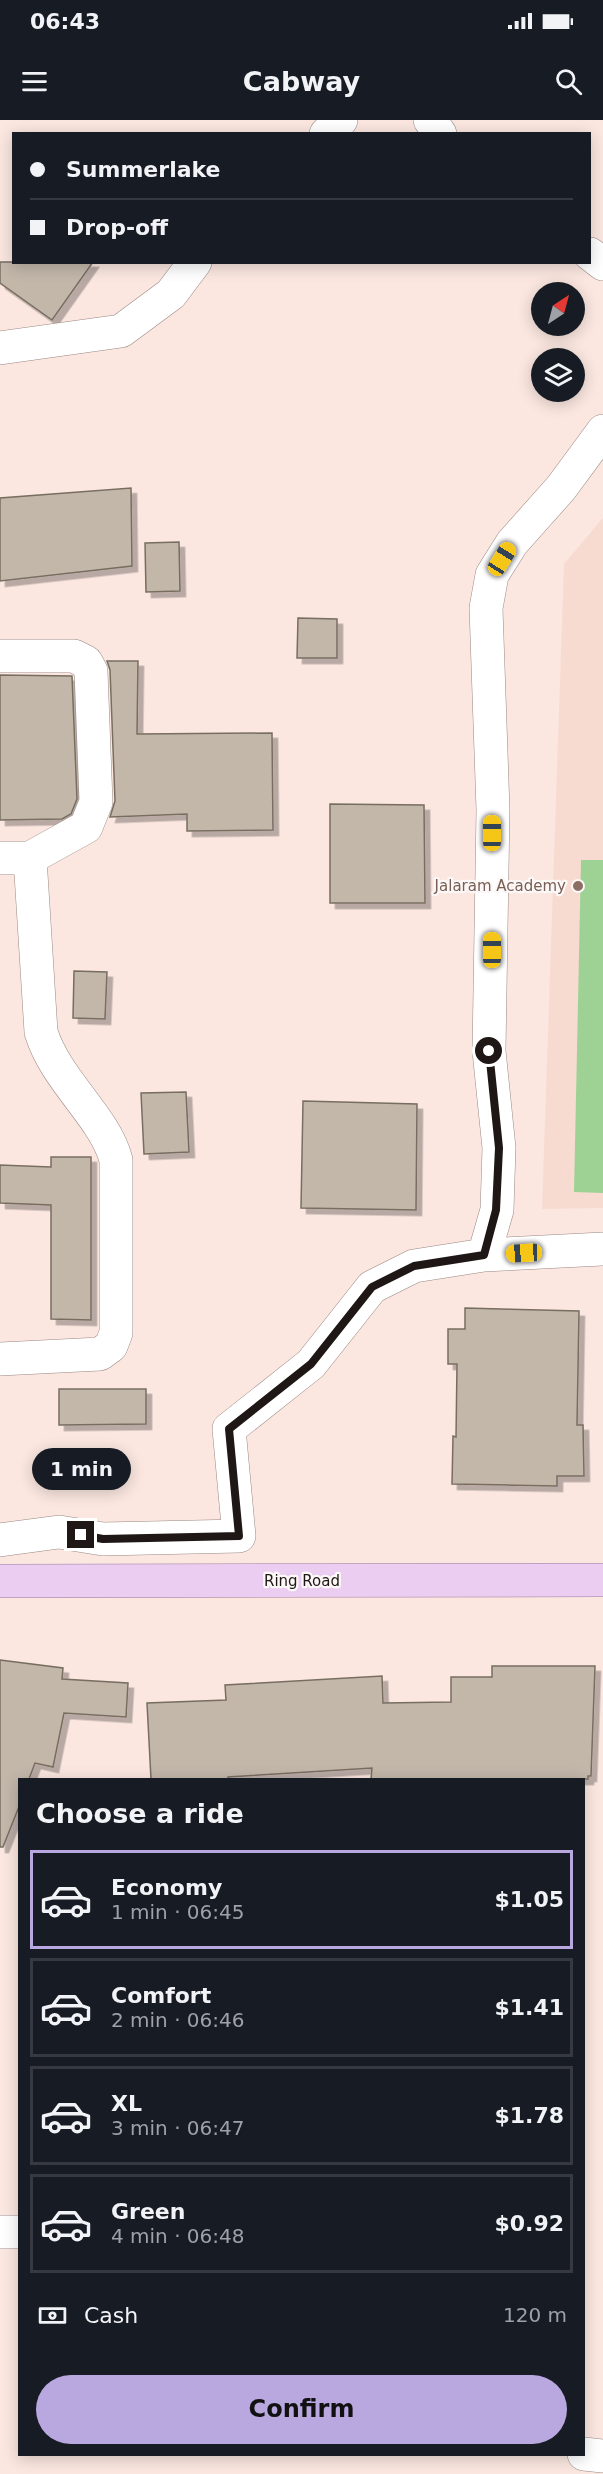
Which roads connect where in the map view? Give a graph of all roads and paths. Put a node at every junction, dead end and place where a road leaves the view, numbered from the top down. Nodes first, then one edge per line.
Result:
1 (341, 120) edge
2 (328, 132) edge
3 (591, 255) edge
4 (194, 264) edge
5 (603, 264) edge
6 (0, 348) edge
7 (603, 431) edge
8 (0, 656) edge
9 (15, 858) edge
10 (603, 1249) edge
11 (484, 1255) junction
12 (0, 1359) edge
13 (0, 1540) edge
14 (603, 1580) edge
15 (0, 1581) edge
16 (0, 2232) edge
17 (18, 2232) edge
18 (585, 2454) edge
19 (603, 2456) edge

1 - 2 street
3 - 5 street
4 - 6 street
7 - 11 street
8 - 9 street
9 - 12 street
10 - 11 street
11 - 13 street
14 - 15 main road, Ring Road
16 - 17 street
18 - 19 street

